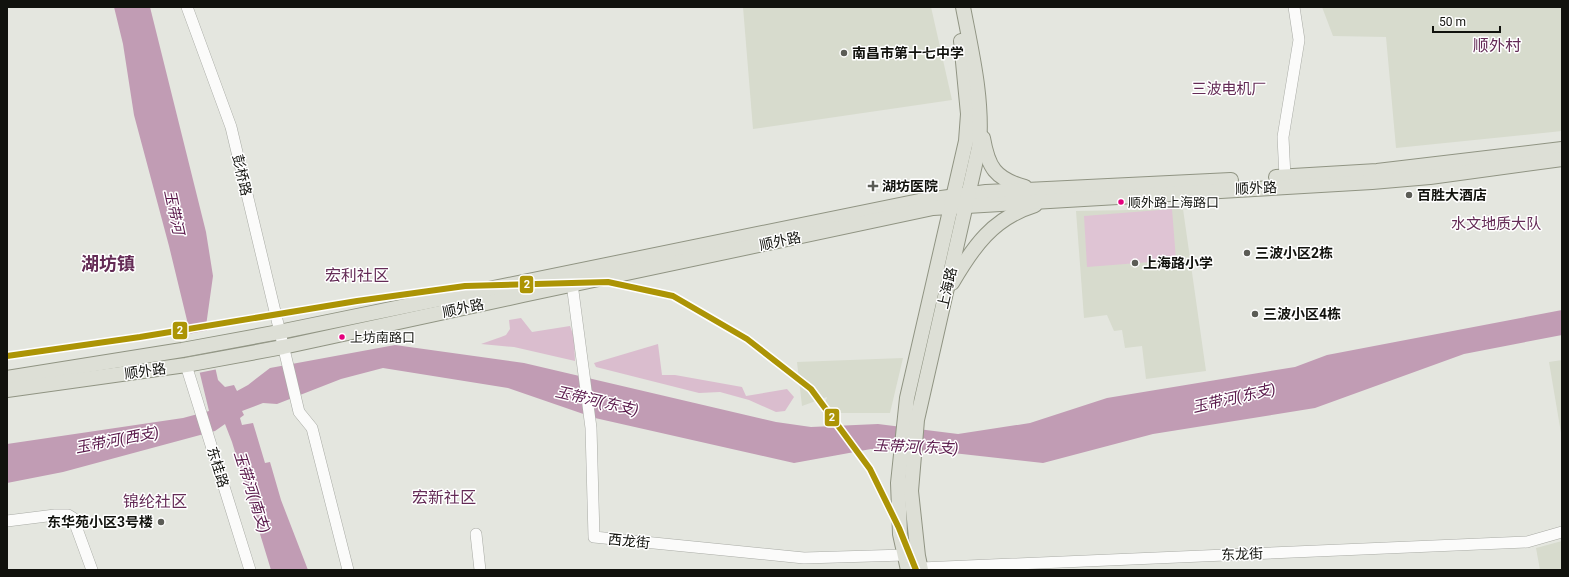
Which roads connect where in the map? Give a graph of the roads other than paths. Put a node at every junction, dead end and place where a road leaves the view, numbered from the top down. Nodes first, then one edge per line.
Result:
1 (187, 7) edge
2 (955, 7) edge
3 (963, 7) edge
4 (1294, 7) edge
5 (981, 124) junction
6 (1562, 149) edge
7 (1562, 159) edge
8 (1285, 177) junction
9 (1035, 190) junction
10 (967, 200) junction
11 (1052, 200) junction
12 (953, 201) junction
13 (572, 278) junction
14 (945, 295) junction
15 (279, 332) junction
16 (283, 347) junction
17 (186, 365) junction
18 (7, 378) edge
19 (7, 390) edge
20 (911, 421) junction
21 (7, 521) edge
22 (1562, 532) edge
23 (476, 534) dead end
24 (905, 555) junction
25 (917, 569) edge
26 (92, 570) edge
27 (250, 570) edge
28 (348, 570) edge
29 (480, 570) edge

1 - 15 street, 彭桥路
2 - 12 main road, 上海路
3 - 5 main road, 上海路
4 - 8 street
5 - 9 main road
5 - 10 main road, 上海路
6 - 8 main road, 顺外路
7 - 11 main road, 顺外路
8 - 9 main road, 顺外路
9 - 10 main road, 顺外路
10 - 11 main road, 顺外路
10 - 12 main road, 顺外路
10 - 14 main road, 上海路
11 - 14 main road
12 - 13 main road, 顺外路
12 - 20 main road, 上海路
13 - 15 main road, 顺外路
13 - 16 main road, 顺外路
13 - 24 street, 西龙街
14 - 20 main road, 上海路
15 - 16 street, 彭桥路
15 - 18 main road, 顺外路
16 - 17 main road, 顺外路
16 - 28 street, 彭桥路
17 - 19 main road, 顺外路
17 - 27 street, 东桂路
20 - 24 main road, 上海路
20 - 25 main road, 上海路
21 - 26 street
22 - 25 street, 东龙街
23 - 29 street
24 - 25 main road, 上海路

